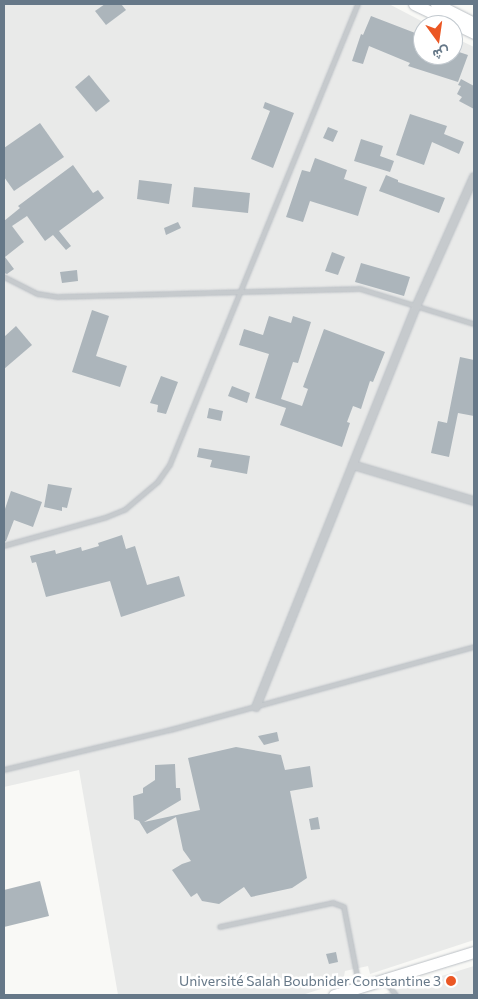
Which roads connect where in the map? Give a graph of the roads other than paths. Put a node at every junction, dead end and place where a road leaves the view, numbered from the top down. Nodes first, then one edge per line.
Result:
1 (358, 4) edge
2 (414, 4) edge
3 (436, 4) edge
4 (474, 23) edge
5 (474, 33) edge
6 (474, 177) edge
7 (4, 277) edge
8 (240, 292) junction
9 (416, 307) junction
10 (474, 324) edge
11 (353, 465) junction
12 (474, 501) edge
13 (4, 546) edge
14 (474, 647) edge
15 (256, 707) junction
16 (4, 770) edge
17 (220, 927) dead end
18 (474, 952) edge
19 (384, 980) junction
20 (360, 987) junction
21 (334, 995) edge
22 (396, 995) edge

1 - 8 lane
2 - 5 main road
3 - 4 main road
6 - 9 street
7 - 8 lane
8 - 9 lane
8 - 13 lane
9 - 10 lane
9 - 11 street
11 - 12 street
11 - 15 street
14 - 15 lane
15 - 16 lane
17 - 20 lane
18 - 19 main road
19 - 20 main road
19 - 22 lane
20 - 21 main road

